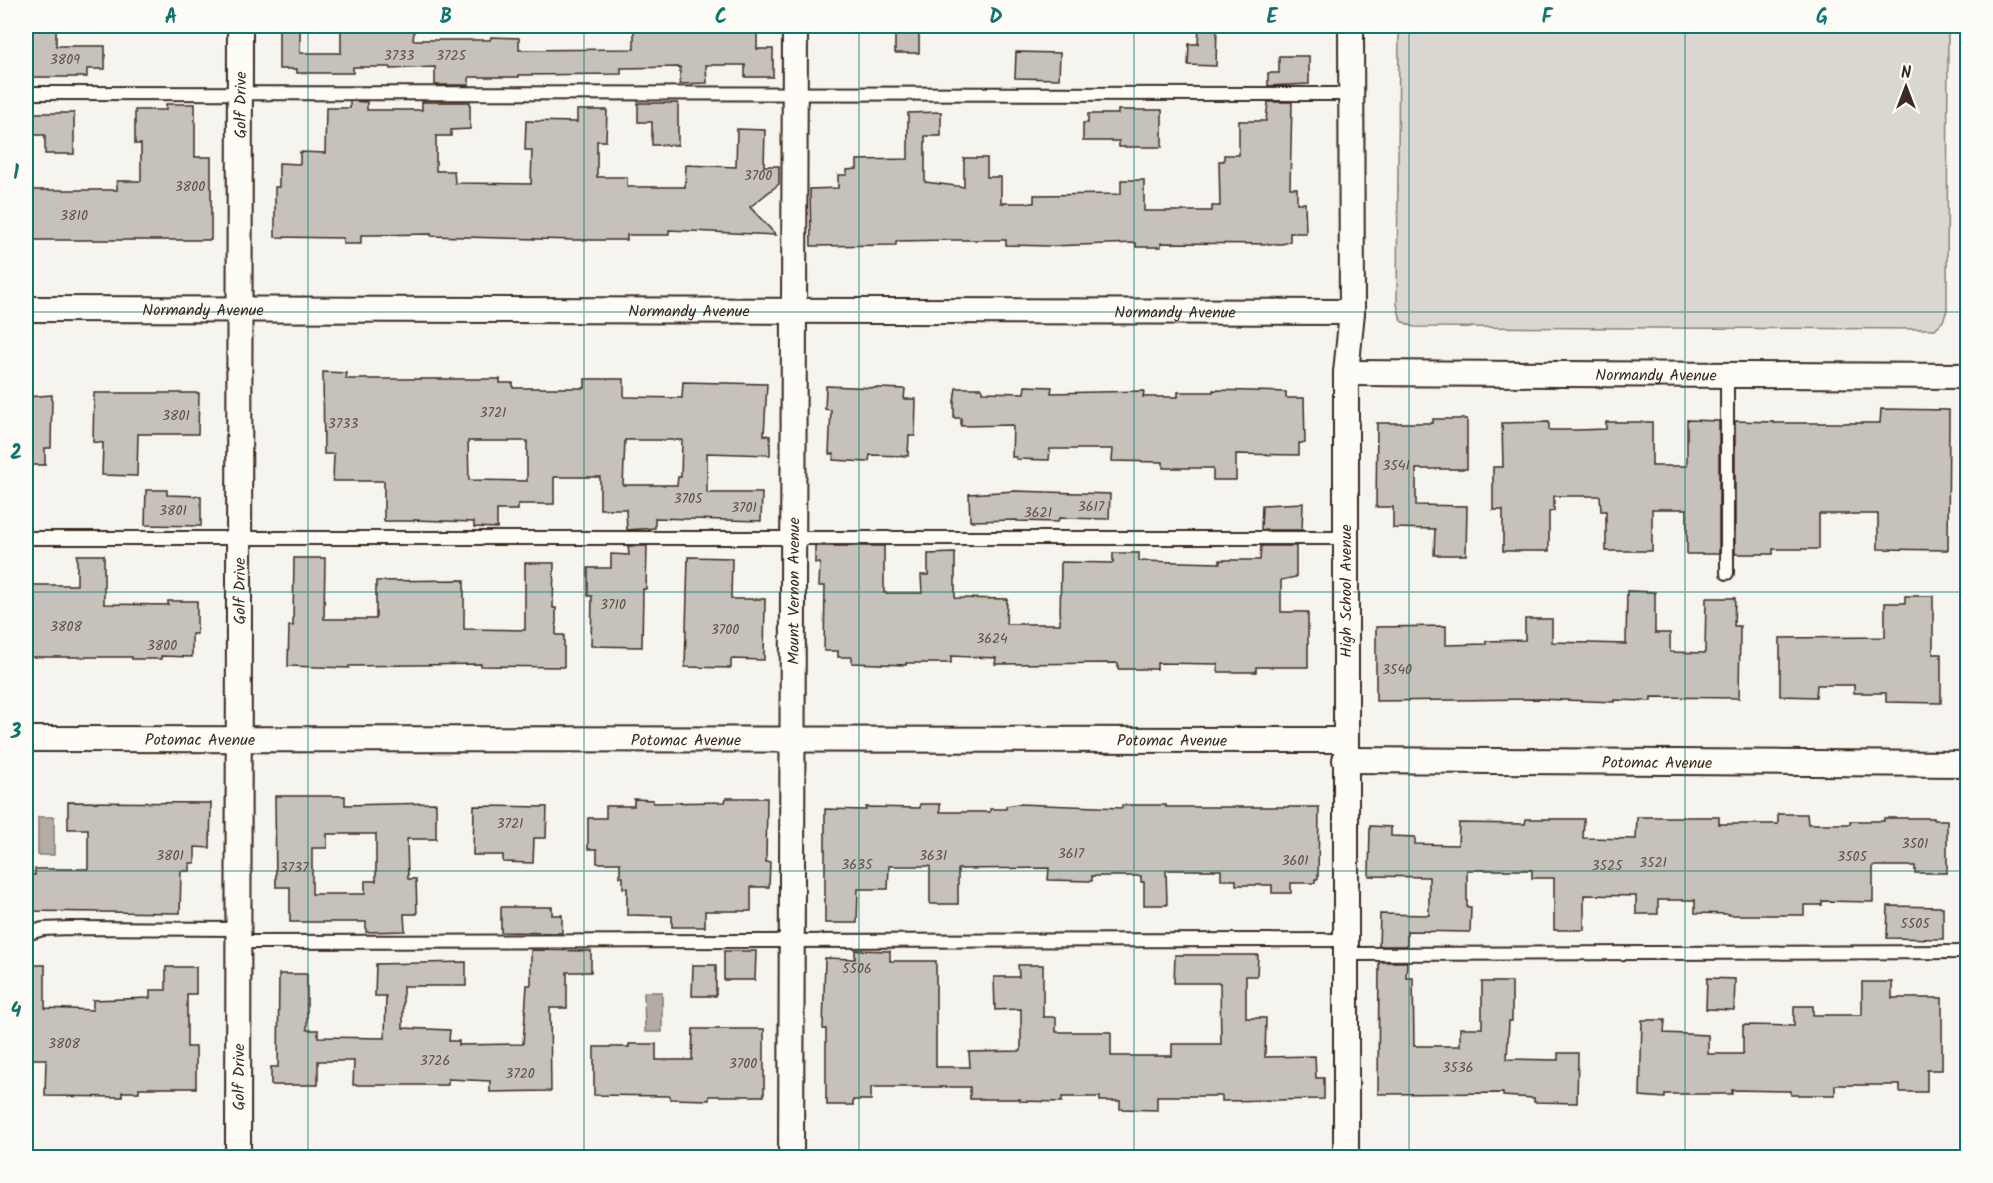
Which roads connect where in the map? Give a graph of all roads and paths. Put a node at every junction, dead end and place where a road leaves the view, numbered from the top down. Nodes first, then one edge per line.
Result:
1 (240, 26) edge
2 (795, 26) edge
3 (1351, 26) edge
4 (26, 93) edge
5 (239, 93) junction
6 (795, 93) junction
7 (1352, 94) junction
8 (26, 309) edge
9 (240, 310) junction
10 (795, 311) junction
11 (1352, 312) junction
12 (1346, 373) junction
13 (1727, 375) junction
14 (1968, 376) edge
15 (26, 538) edge
16 (240, 538) junction
17 (1345, 538) junction
18 (793, 539) junction
19 (1727, 573) dead end
20 (26, 739) edge
21 (240, 739) junction
22 (792, 740) junction
23 (1345, 750) junction
24 (1968, 764) edge
25 (26, 934) edge
26 (239, 936) junction
27 (791, 939) junction
28 (1346, 947) junction
29 (1968, 952) edge
30 (238, 1158) edge
31 (791, 1158) edge
32 (1346, 1158) edge

1 - 5 street, Golf Drive
2 - 6 street, Mount Vernon Avenue
3 - 7 street, High School Avenue
4 - 5 lane
5 - 6 lane
5 - 9 street, Golf Drive
6 - 7 lane
6 - 10 street, Mount Vernon Avenue
7 - 11 street, High School Avenue
8 - 9 street, Normandy Avenue
9 - 10 street, Normandy Avenue
9 - 16 street, Golf Drive
10 - 11 street, Normandy Avenue
10 - 18 street, Mount Vernon Avenue
11 - 12 street, High School Avenue
12 - 13 street, Normandy Avenue
12 - 17 street, High School Avenue
13 - 14 street, Normandy Avenue
13 - 19 lane
15 - 16 lane
16 - 18 lane
16 - 21 street, Golf Drive
17 - 18 lane
17 - 23 street, High School Avenue
18 - 22 street, Mount Vernon Avenue
20 - 21 street, Potomac Avenue
21 - 22 street, Potomac Avenue
21 - 26 street, Golf Drive
22 - 23 street, Potomac Avenue
22 - 27 street, Mount Vernon Avenue
23 - 24 street, Potomac Avenue
23 - 28 street, High School Avenue
25 - 26 lane
26 - 27 lane
26 - 30 street, Golf Drive
27 - 28 lane
27 - 31 street, Mount Vernon Avenue
28 - 29 lane
28 - 32 street, High School Avenue

